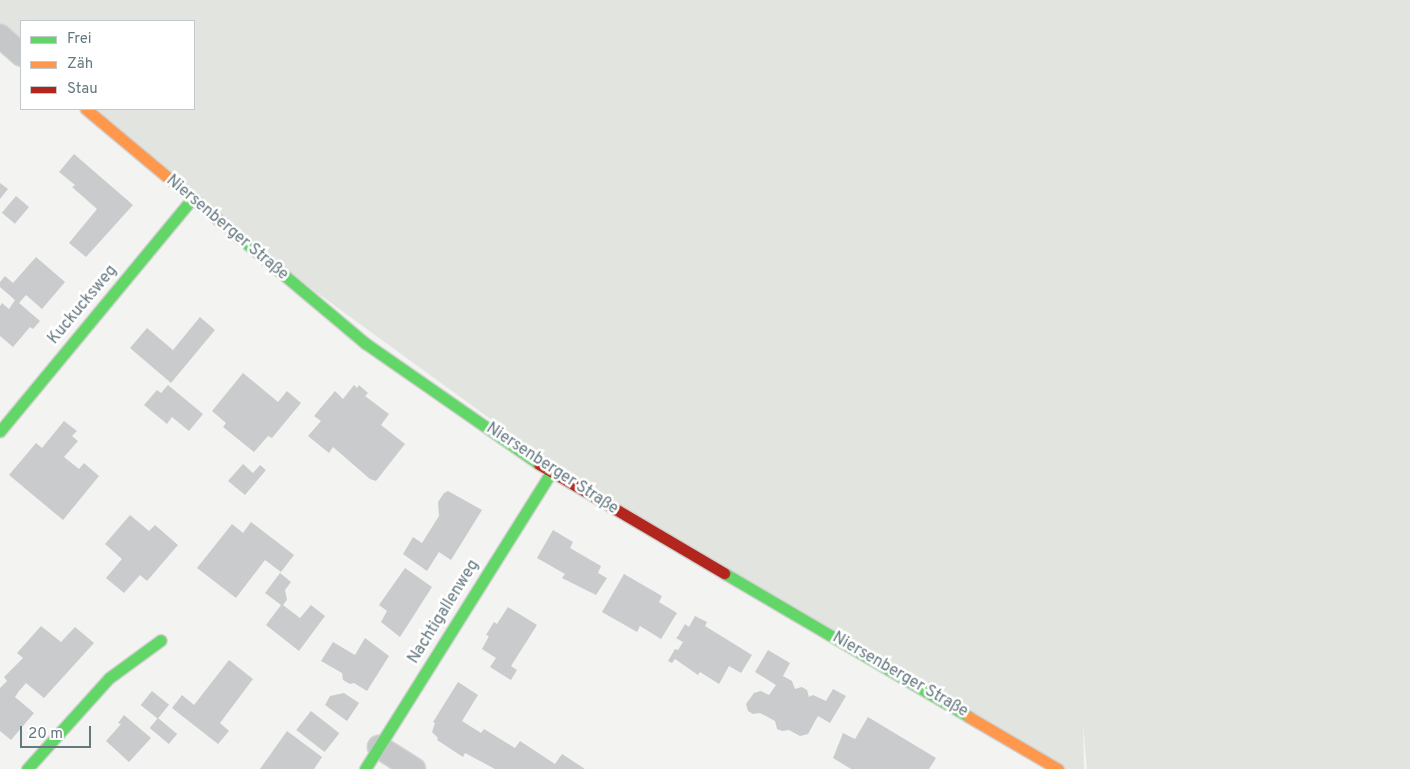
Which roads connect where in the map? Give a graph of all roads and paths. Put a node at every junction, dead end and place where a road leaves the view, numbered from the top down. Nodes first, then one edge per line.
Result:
1 (0, 36) edge
2 (20, 53) edge
3 (87, 110) edge
4 (192, 199) junction
5 (0, 431) edge
6 (551, 472) junction
7 (161, 640) dead end
8 (378, 747) junction
9 (26, 769) edge
10 (365, 769) edge
11 (414, 769) edge
12 (1058, 769) edge

1 - 2 street
3 - 4 street, Niersenberger Straße
4 - 5 street, Kuckucksweg
4 - 6 street, Niersenberger Straße
6 - 8 street, Nachtigallenweg
6 - 12 street, Niersenberger Straße
7 - 9 street
8 - 10 street, Nachtigallenweg
8 - 11 street

